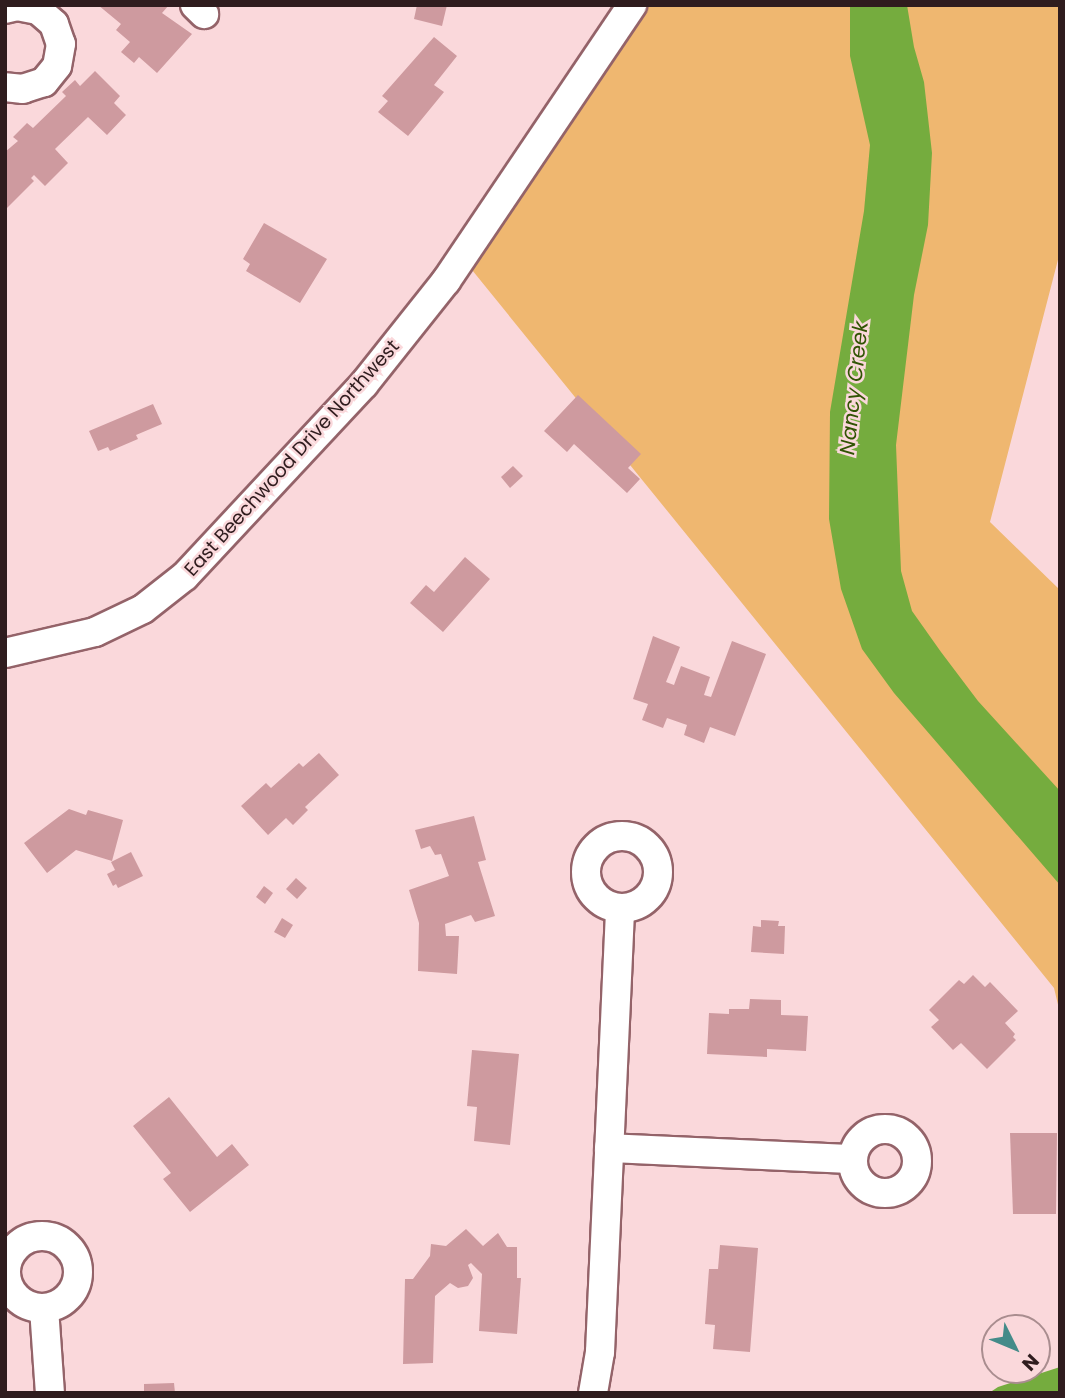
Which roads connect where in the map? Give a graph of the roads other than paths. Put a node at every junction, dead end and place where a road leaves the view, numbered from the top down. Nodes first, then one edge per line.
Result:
1 (632, 5) edge
2 (9, 7) edge
3 (5, 86) edge
4 (5, 653) edge
5 (620, 909) dead end
6 (609, 1148) junction
7 (852, 1159) dead end
8 (44, 1308) dead end
9 (50, 1393) edge
10 (593, 1393) edge

1 - 4 street, East Beechwood Drive Northwest
2 - 3 street
5 - 6 street
6 - 7 street
6 - 10 street
8 - 9 street

